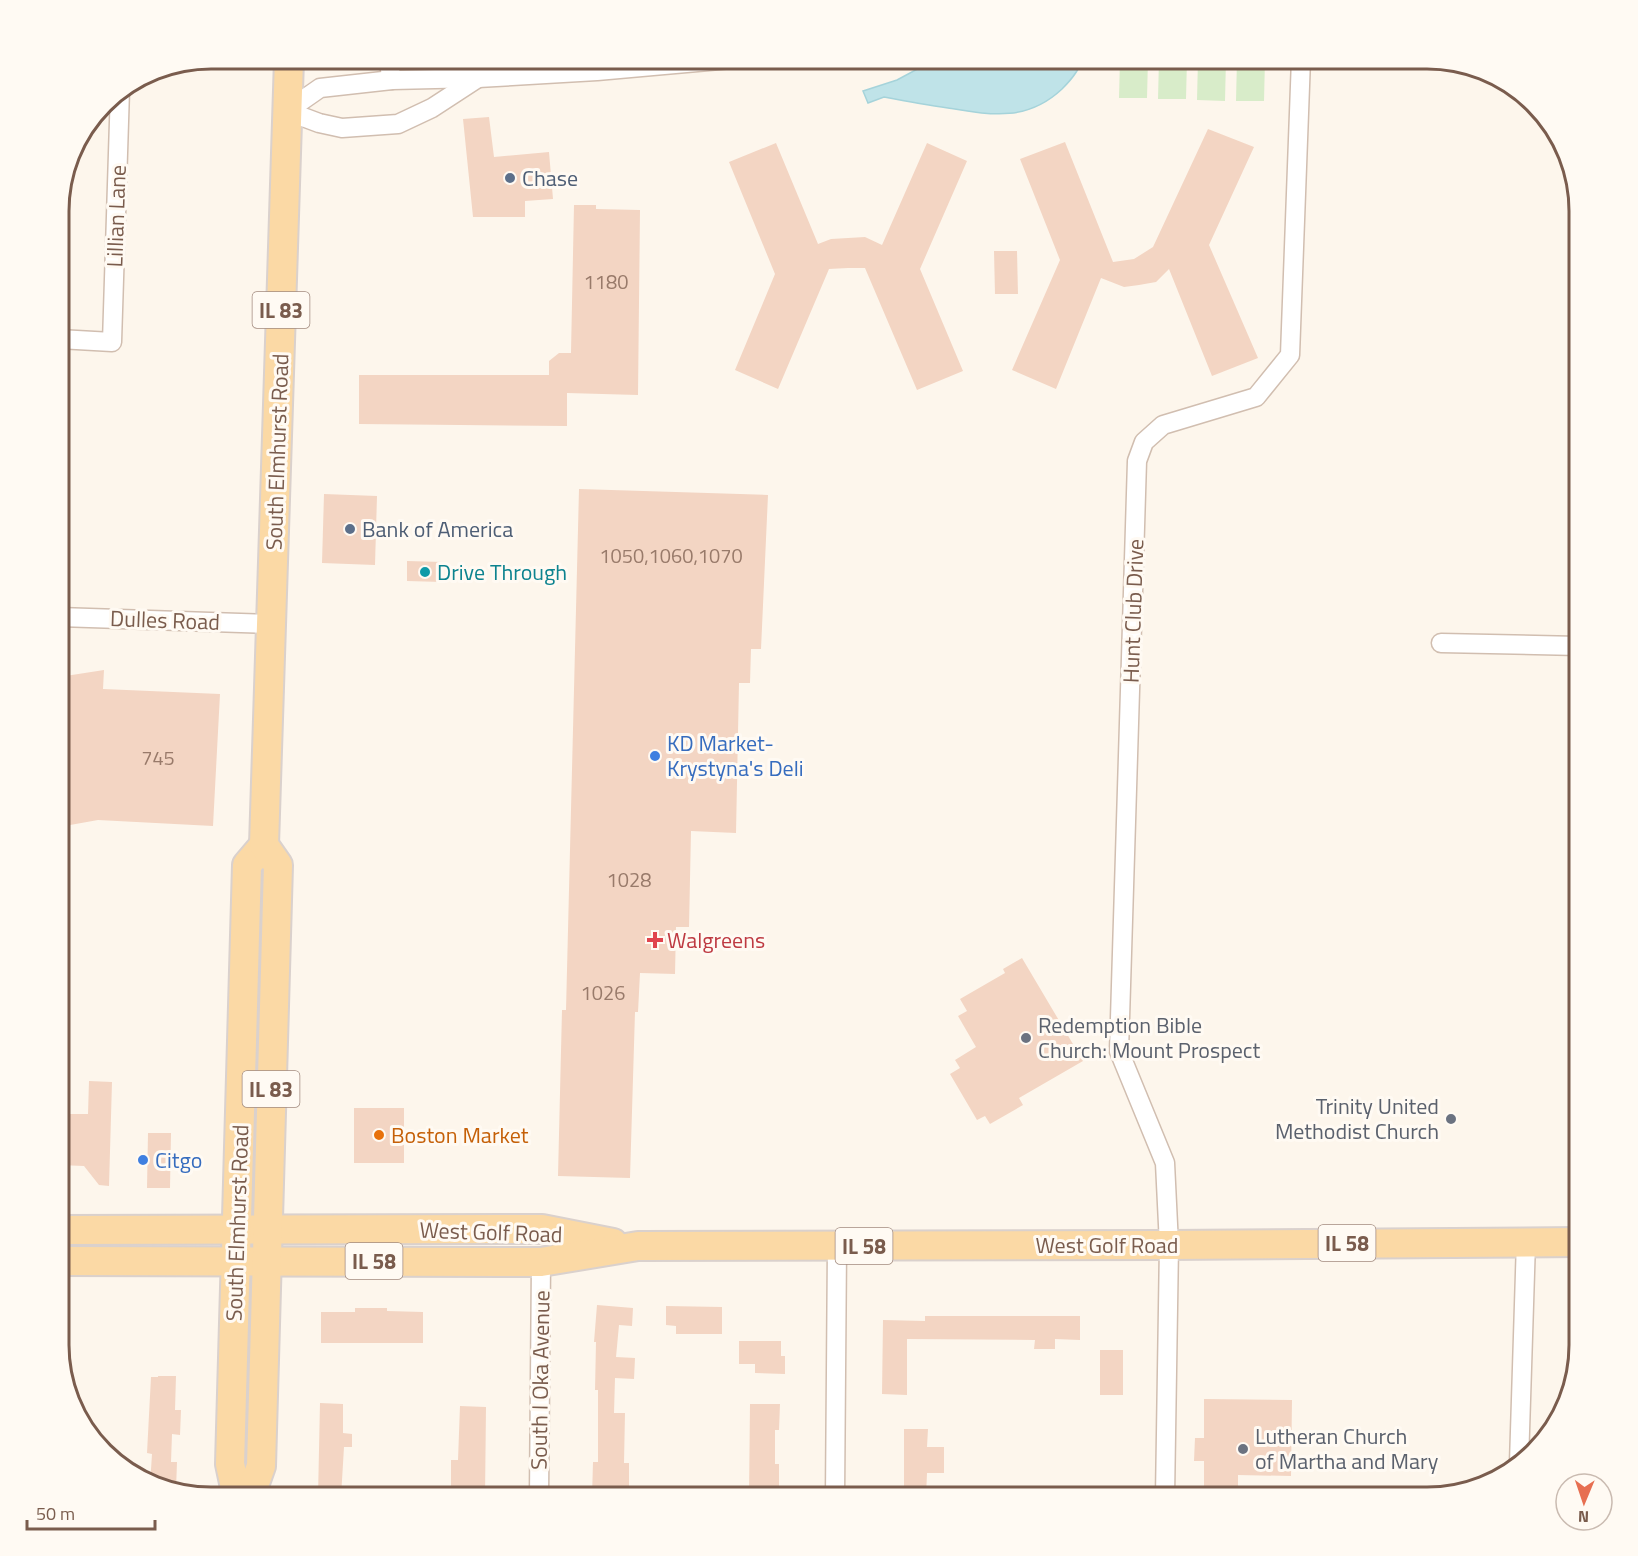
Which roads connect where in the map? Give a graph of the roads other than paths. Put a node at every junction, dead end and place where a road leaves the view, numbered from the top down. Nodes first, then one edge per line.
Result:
1 (288, 69) edge
2 (390, 69) edge
3 (560, 69) edge
4 (1301, 69) edge
5 (478, 78) junction
6 (392, 80) junction
7 (117, 104) edge
8 (287, 111) junction
9 (69, 340) edge
10 (69, 616) edge
11 (272, 624) junction
12 (1441, 644) dead end
13 (1569, 646) edge
14 (264, 845) junction
15 (69, 1230) edge
16 (237, 1230) junction
17 (267, 1230) junction
18 (1526, 1241) junction
19 (1569, 1242) edge
20 (1169, 1245) junction
21 (634, 1246) junction
22 (837, 1246) junction
23 (69, 1261) edge
24 (236, 1261) junction
25 (267, 1261) junction
26 (542, 1262) junction
27 (1519, 1453) edge
28 (235, 1487) edge
29 (254, 1487) edge
30 (539, 1487) edge
31 (835, 1487) edge
32 (1165, 1487) edge

1 - 8 main road, South Elmhurst Road / IL 83
2 - 6 street
3 - 5 street
4 - 20 street, Hunt Club Drive
5 - 6 street
5 - 8 street
6 - 8 street
7 - 9 street, Lillian Lane
8 - 11 main road, South Elmhurst Road / IL 83
10 - 11 street, Dulles Road
11 - 14 main road, South Elmhurst Road / IL 83
12 - 13 street
14 - 16 main road, South Elmhurst Road / IL 83
14 - 17 main road, South Elmhurst Road / IL 83
15 - 16 main road, West Golf Road / IL 58
16 - 17 main road, West Golf Road / IL 58
16 - 24 main road, South Elmhurst Road / IL 83
17 - 21 main road, West Golf Road / IL 58
17 - 25 main road, South Elmhurst Road / IL 83
18 - 19 main road, West Golf Road / IL 58
18 - 20 main road, West Golf Road / IL 58
18 - 27 street
20 - 22 main road, West Golf Road / IL 58
20 - 32 street, Hunt Club Drive
21 - 22 main road, West Golf Road / IL 58
21 - 26 main road, West Golf Road / IL 58
22 - 31 street
23 - 24 main road, West Golf Road / IL 58
24 - 25 main road, West Golf Road / IL 58
24 - 28 main road, South Elmhurst Road / IL 83
25 - 26 main road, West Golf Road / IL 58
25 - 29 main road, South Elmhurst Road / IL 83
26 - 30 street, South I Oka Avenue

